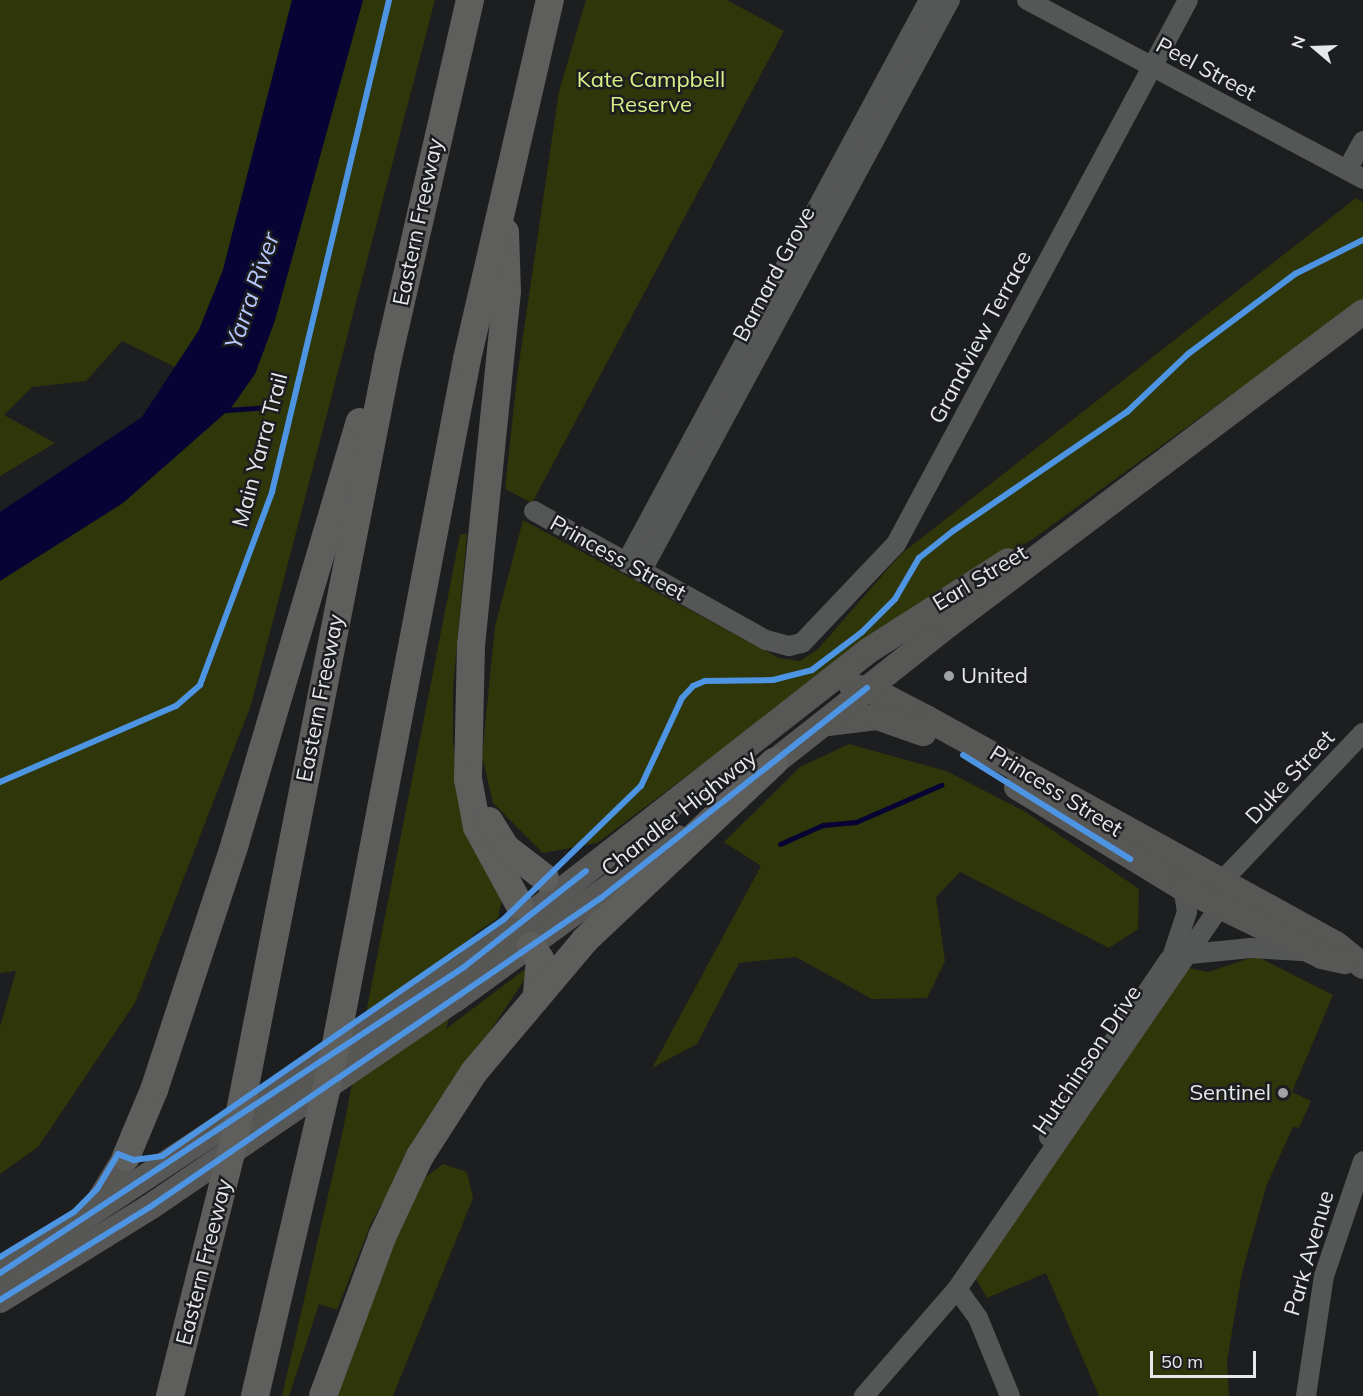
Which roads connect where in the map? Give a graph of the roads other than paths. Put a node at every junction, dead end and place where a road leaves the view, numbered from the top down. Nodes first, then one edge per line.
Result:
1 (470, 0) edge
2 (550, 0) edge
3 (929, 0) edge
4 (950, 0) edge
5 (1027, 0) edge
6 (1188, 0) edge
7 (1152, 68) junction
8 (1363, 141) edge
9 (1355, 175) edge
10 (504, 183) junction
11 (1363, 312) edge
12 (388, 358) junction
13 (1143, 476) junction
14 (534, 511) dead end
15 (633, 568) junction
16 (766, 640) joint
17 (822, 688) junction
18 (867, 688) junction
19 (817, 728) junction
20 (1363, 733) edge
21 (467, 748) junction
22 (774, 762) junction
23 (558, 881) junction
24 (1184, 888) junction
25 (1221, 895) junction
26 (522, 911) junction
27 (531, 946) junction
28 (1181, 954) junction
29 (1322, 956) junction
30 (1361, 965) edge
31 (537, 992) junction
32 (1363, 1161) edge
33 (149, 1168) junction
34 (202, 1169) junction
35 (0, 1273) edge
36 (957, 1289) junction
37 (0, 1300) edge
38 (170, 1396) edge
39 (255, 1396) edge
40 (323, 1396) edge
41 (864, 1396) edge
42 (1010, 1396) edge
43 (1306, 1396) edge

1 - 12 highway, Eastern Freeway
2 - 10 highway
3 - 15 street, Barnard Grove
4 - 15 street, Barnard Grove
5 - 7 street, Peel Street
6 - 7 street, Grandview Terrace
7 - 9 street, Peel Street
7 - 16 street, Grandview Terrace
8 - 9 street
10 - 21 highway
10 - 39 highway
11 - 13 main road, Earl Street
12 - 33 highway
12 - 38 highway, Eastern Freeway
13 - 17 main road, Earl Street
13 - 18 main road, Earl Street
14 - 15 street, Princess Street
15 - 16 street, Princess Street
17 - 18 main road, Princess Street
17 - 23 main road, Chandler Highway
18 - 19 main road, Chandler Highway
18 - 25 main road, Princess Street
19 - 22 main road, Chandler Highway
19 - 24 main road, Princess Street
20 - 25 street, Duke Street
21 - 23 highway
21 - 26 highway
22 - 27 main road, Chandler Highway
22 - 31 highway
23 - 26 main road, Chandler Highway
24 - 25 main road, Princess Street
24 - 28 street, Hutchinson Drive
25 - 28 street, Hutchinson Drive
25 - 29 main road, Princess Street
25 - 30 main road, Princess Street
26 - 27 main road
26 - 33 main road, Chandler Highway
27 - 31 highway
27 - 34 main road, Chandler Highway
28 - 29 street
28 - 36 street, Hutchinson Drive
29 - 30 main road, Princess Street
31 - 40 highway
32 - 43 street, Park Avenue
33 - 34 main road
33 - 35 main road
34 - 37 main road, Chandler Highway
36 - 41 street, Hutchinson Drive
36 - 42 street

